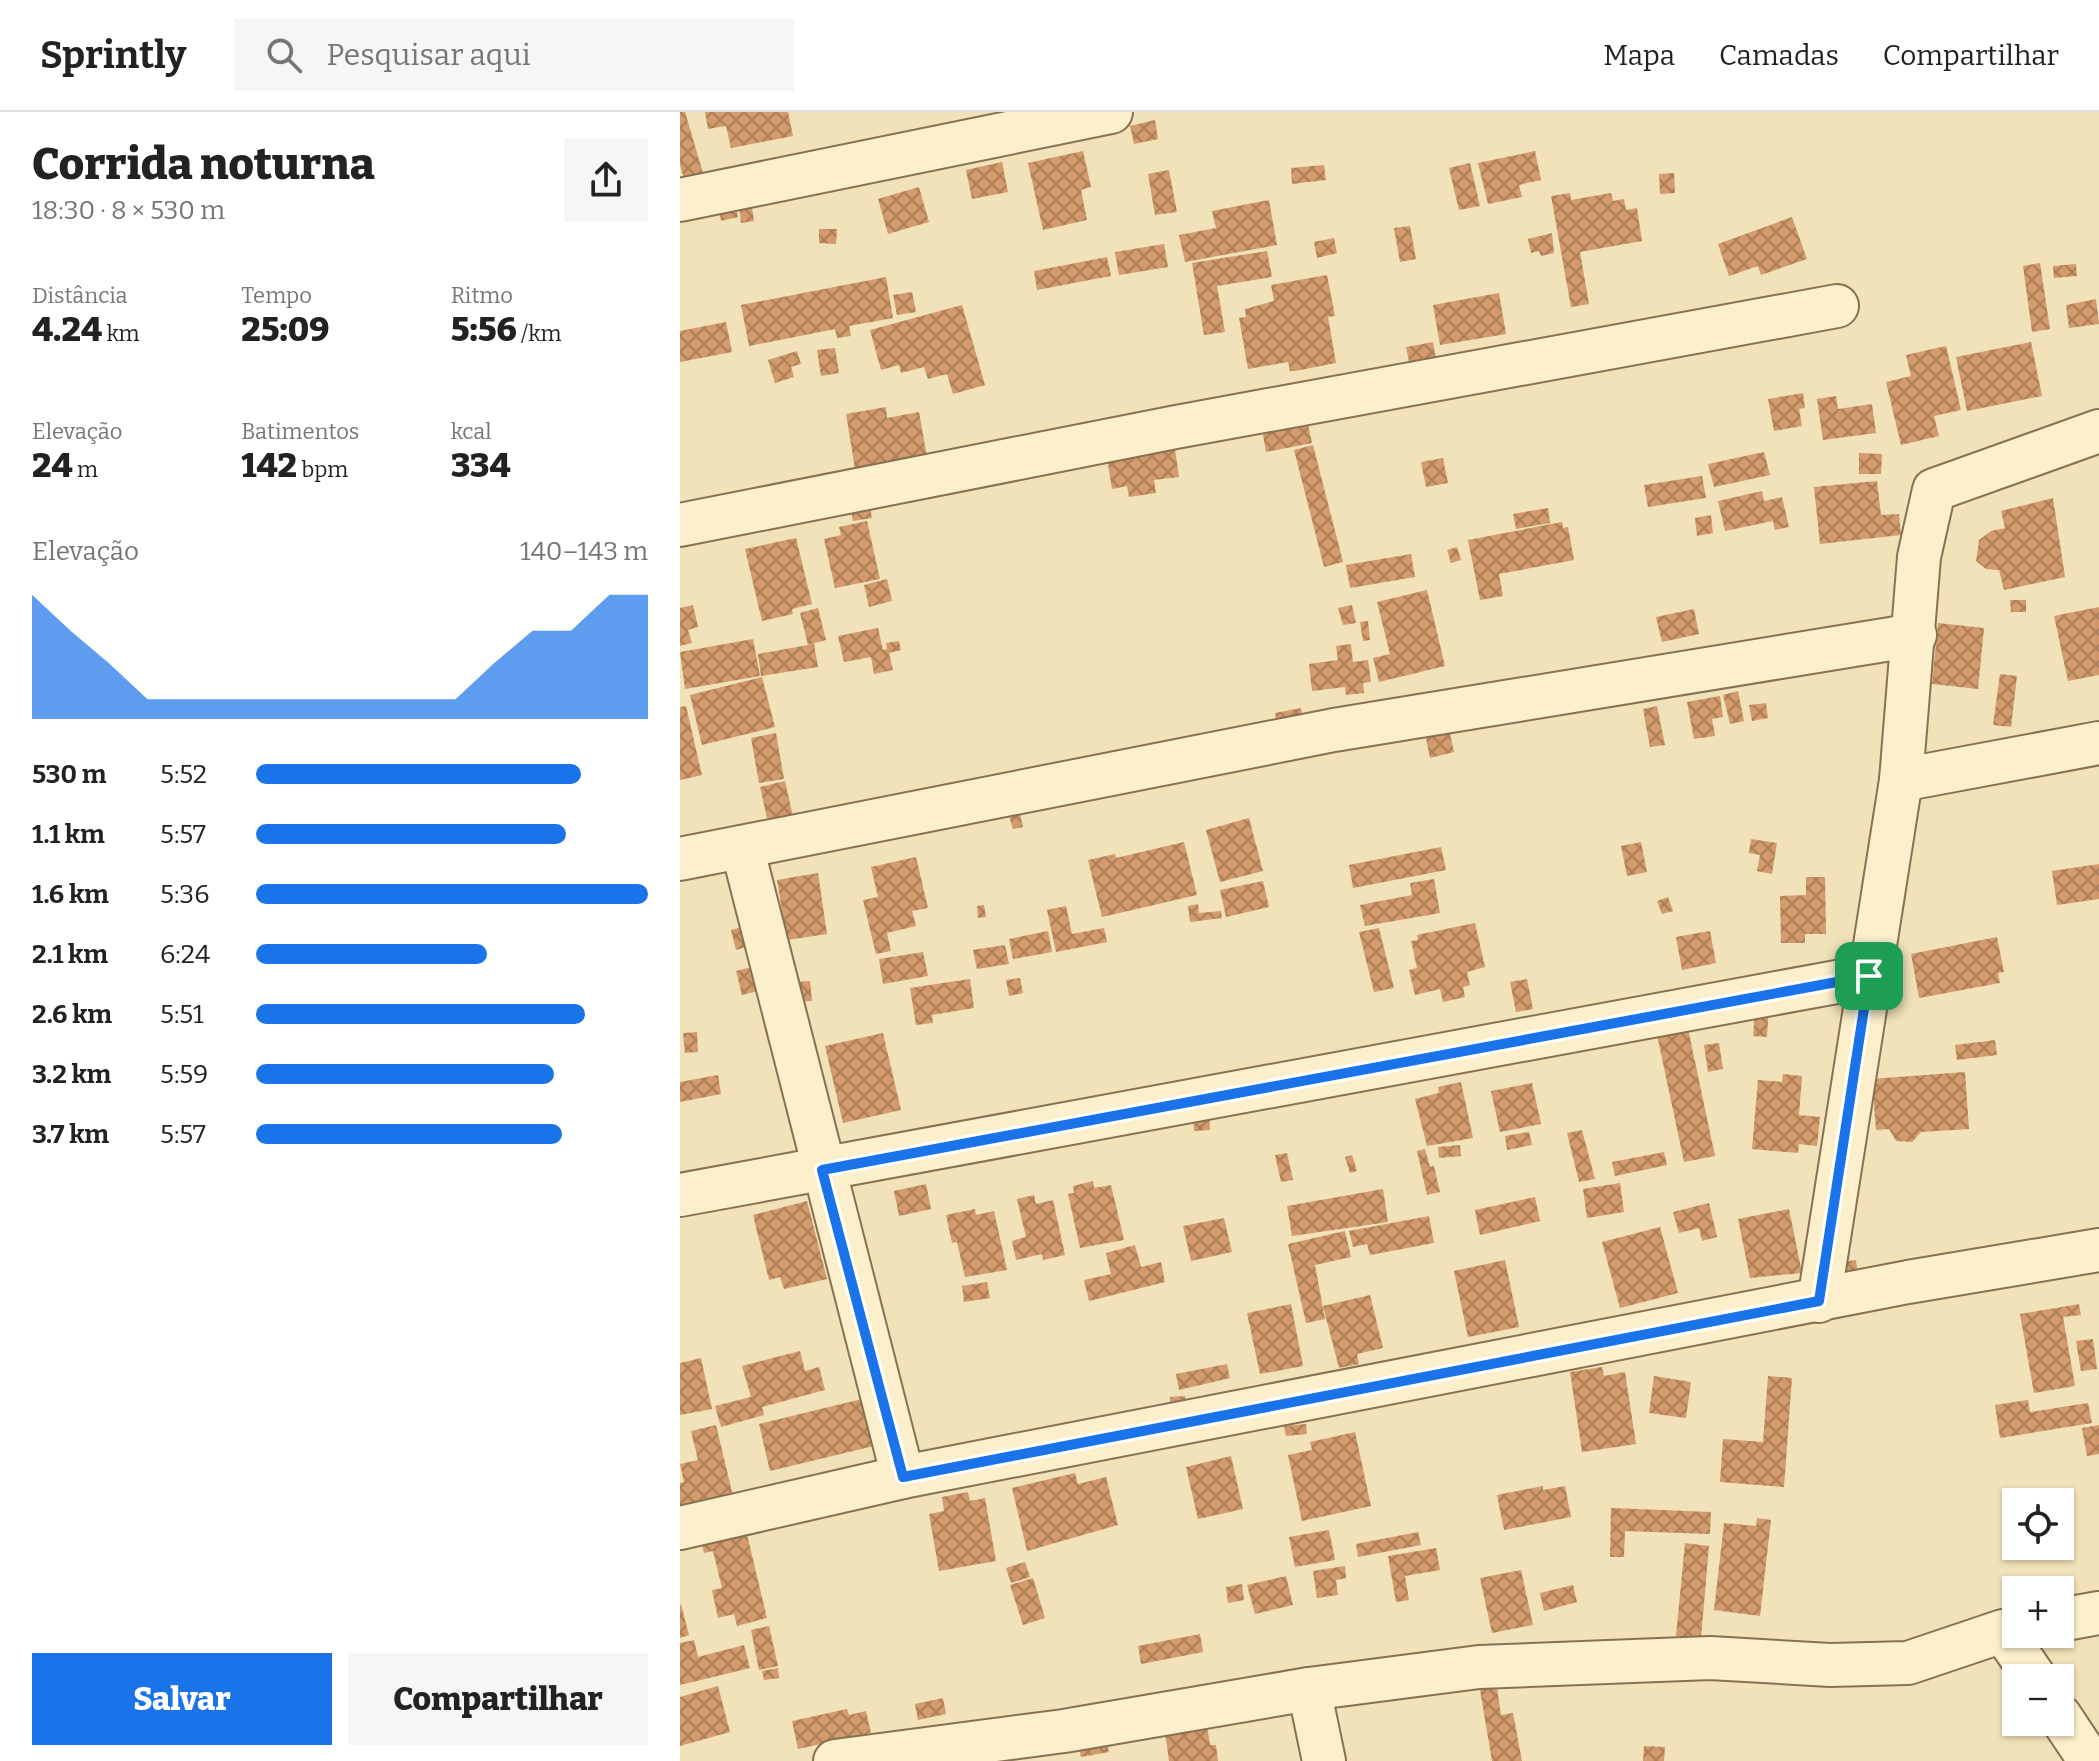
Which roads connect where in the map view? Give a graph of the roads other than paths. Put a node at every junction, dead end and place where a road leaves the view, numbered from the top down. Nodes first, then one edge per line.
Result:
1 (1111, 112) edge
2 (680, 200) edge
3 (1837, 306) dead end
4 (2099, 431) edge
5 (680, 525) edge
6 (1915, 635) junction
7 (2099, 743) edge
8 (1901, 780) junction
9 (742, 847) junction
10 (680, 859) edge
11 (1869, 976) junction
12 (822, 1170) junction
13 (680, 1195) edge
14 (2099, 1250) edge
15 (1819, 1301) junction
16 (903, 1477) junction
17 (680, 1528) edge
18 (2099, 1613) edge
19 (2074, 1617) edge
20 (2002, 1633) edge
21 (1309, 1689) junction
22 (2073, 1736) edge
23 (982, 1751) edge
24 (835, 1761) edge
25 (1324, 1761) edge
26 (2090, 1761) edge

1 - 2 street
3 - 5 street
4 - 6 street
6 - 8 street
6 - 9 street
7 - 8 street
8 - 11 street
9 - 10 street
9 - 12 street
11 - 12 street
11 - 15 street
12 - 13 street
12 - 16 street
14 - 15 street
15 - 16 street
16 - 17 street
18 - 19 street
20 - 21 street
21 - 23 street
21 - 25 street
22 - 26 street
23 - 24 street

